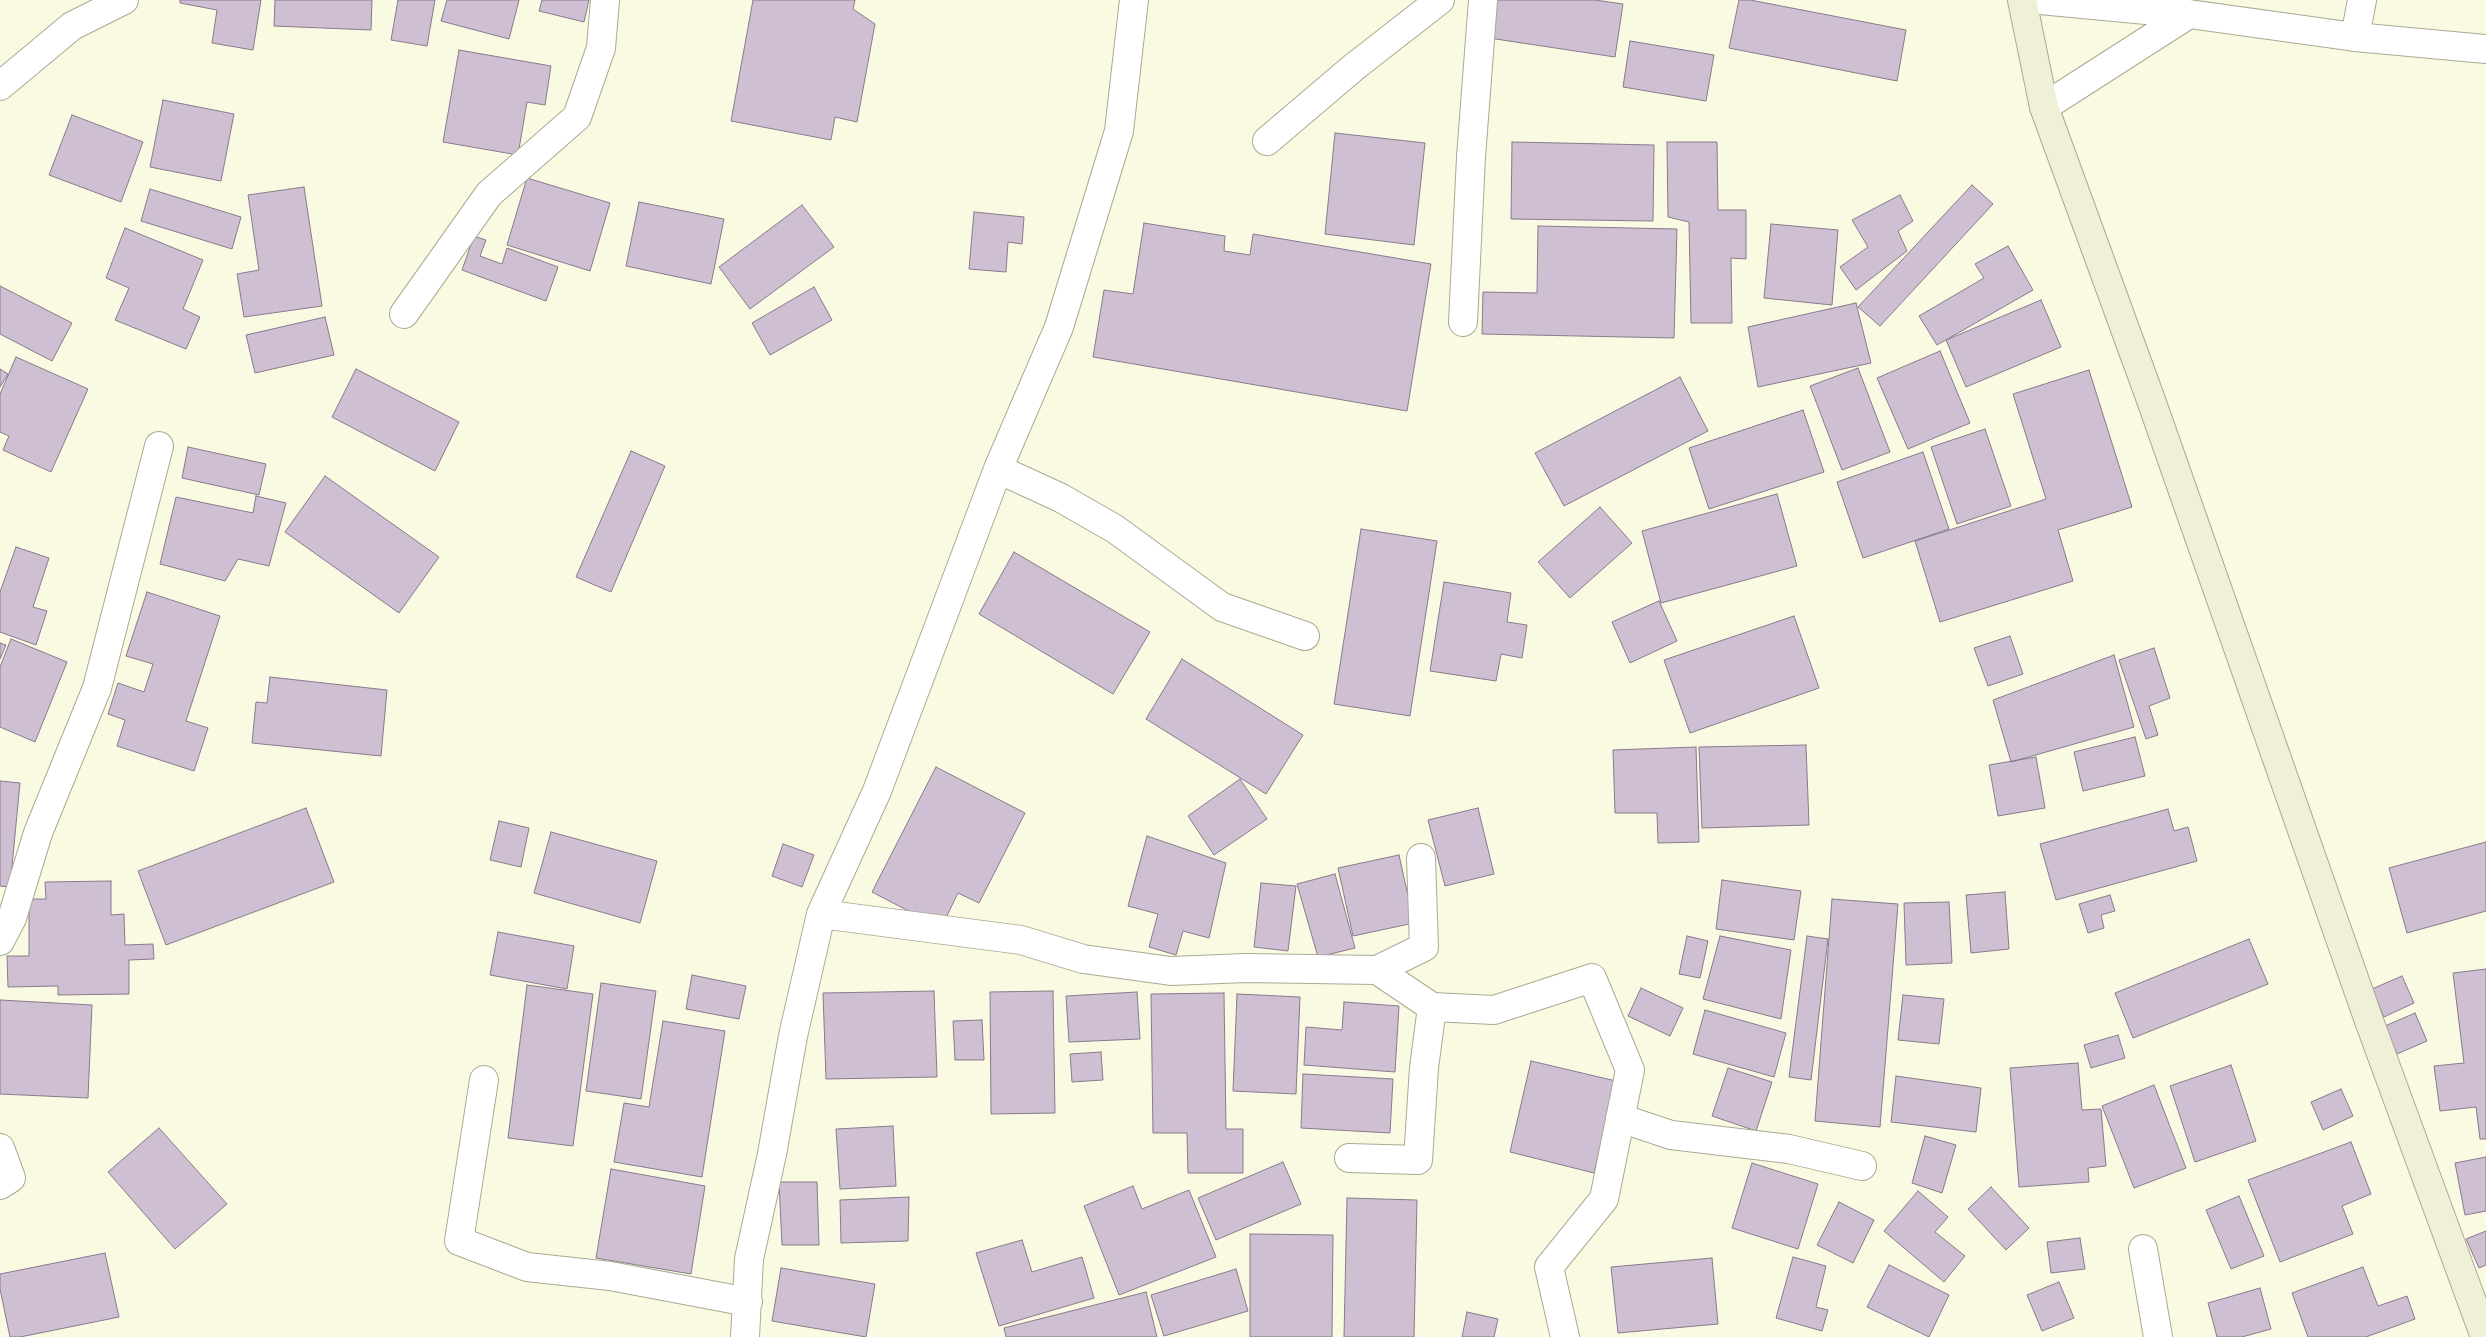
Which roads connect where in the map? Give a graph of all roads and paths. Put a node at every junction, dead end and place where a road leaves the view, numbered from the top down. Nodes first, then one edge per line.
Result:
1 (124, 0) edge
2 (605, 0) edge
3 (1134, 0) edge
4 (1440, 0) edge
5 (1484, 0) edge
6 (2022, 0) edge
7 (2040, 0) edge
8 (2362, 0) edge
9 (2189, 14) junction
10 (2355, 37) junction
11 (2486, 48) edge
12 (0, 86) edge
13 (2044, 107) junction
14 (1267, 141) dead end
15 (404, 314) dead end
16 (1463, 322) dead end
17 (159, 446) dead end
18 (998, 469) junction
19 (1305, 636) dead end
20 (1421, 858) dead end
21 (821, 914) junction
22 (0, 941) edge
23 (1377, 970) junction
24 (1432, 1007) junction
25 (484, 1080) dead end
26 (1620, 1118) junction
27 (0, 1148) edge
28 (1349, 1158) dead end
29 (1862, 1166) dead end
30 (0, 1185) edge
31 (2143, 1249) dead end
32 (748, 1302) junction
33 (2481, 1309) edge
34 (745, 1337) edge
35 (1565, 1337) edge
36 (2158, 1337) edge
37 (2485, 1337) edge

1 - 12 street
2 - 15 street
3 - 18 street
4 - 14 street
5 - 16 street
6 - 13 main road
7 - 9 street
8 - 10 street
9 - 10 street
9 - 13 street
10 - 11 street
13 - 33 main road
17 - 22 street
18 - 19 street
18 - 21 street
20 - 23 street
21 - 23 street
21 - 32 street
23 - 24 street
24 - 26 street
24 - 28 street
25 - 32 street
26 - 29 street
26 - 35 street
27 - 30 street
31 - 36 street
32 - 34 street
33 - 37 main road

